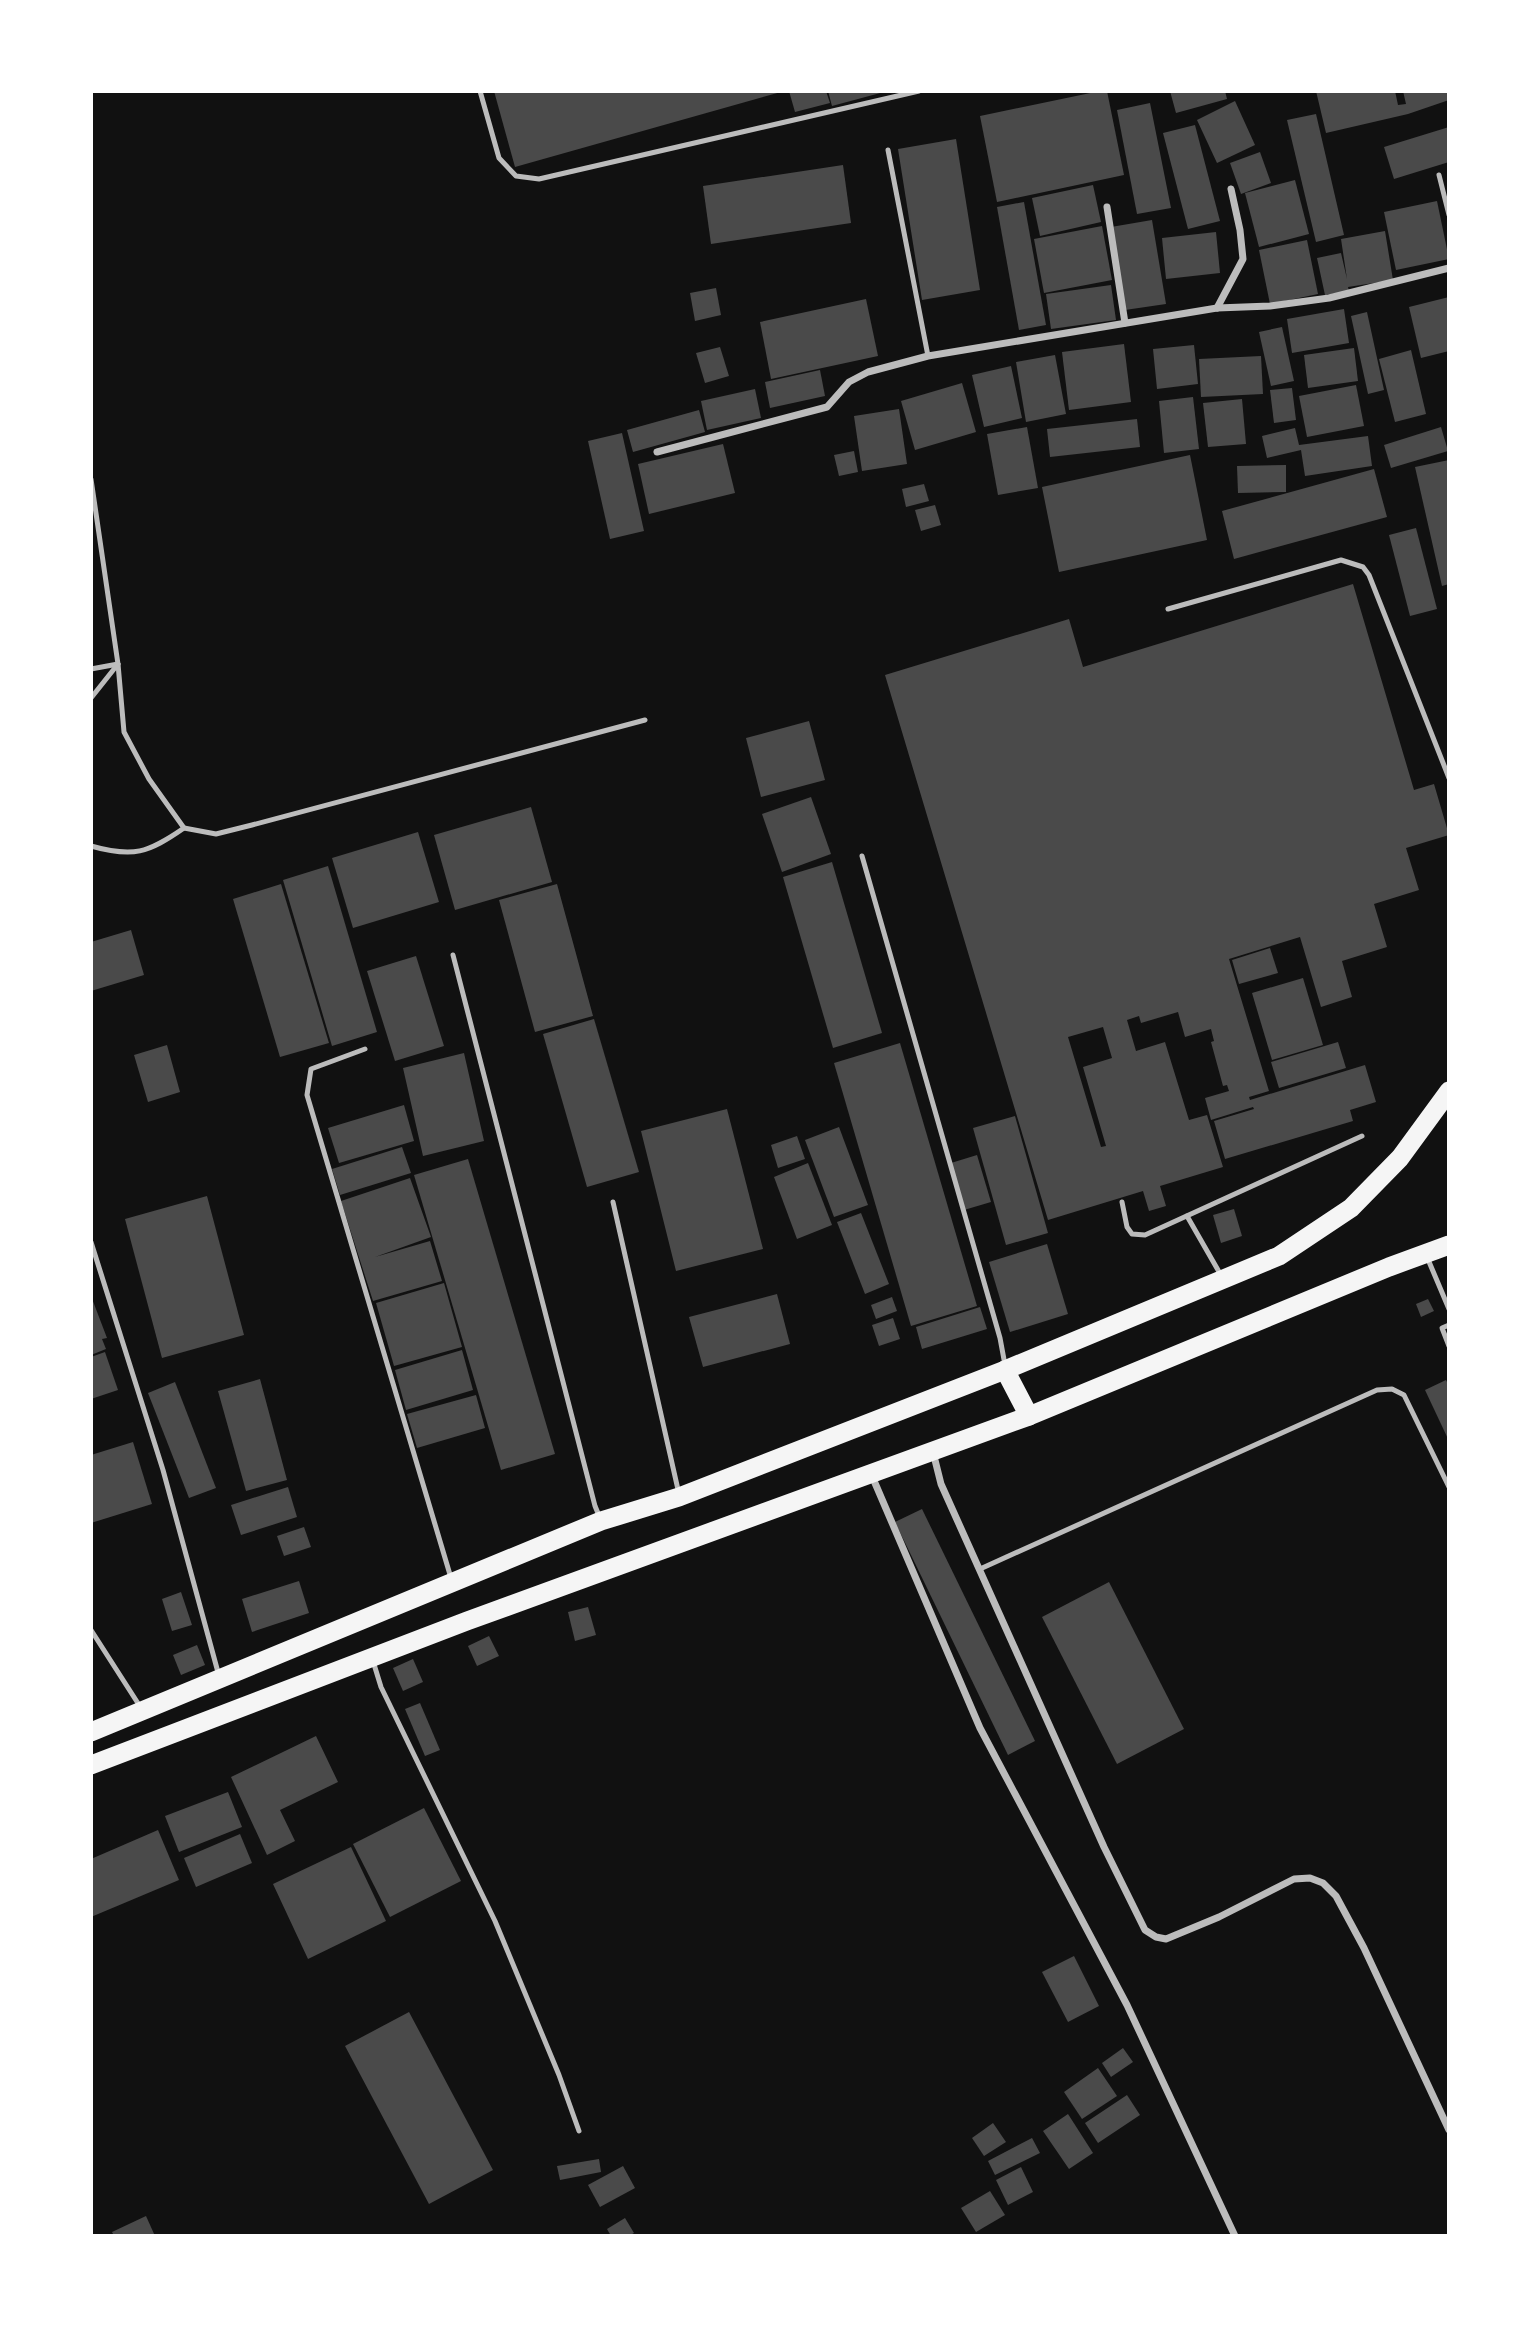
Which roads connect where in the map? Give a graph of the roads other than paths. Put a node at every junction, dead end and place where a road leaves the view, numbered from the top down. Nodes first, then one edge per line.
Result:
1 (480, 91) edge
2 (919, 91) edge
3 (888, 150) dead end
4 (1439, 175) dead end
5 (1231, 189) dead end
6 (1107, 207) dead end
7 (1449, 215) edge
8 (1449, 268) edge
9 (1217, 308) junction
10 (1125, 323) junction
11 (928, 356) junction
12 (657, 452) dead end
13 (91, 479) edge
14 (1168, 609) dead end
15 (118, 664) junction
16 (91, 669) edge
17 (91, 698) edge
18 (645, 720) dead end
19 (1449, 778) edge
20 (184, 828) junction
21 (91, 846) edge
22 (862, 856) dead end
23 (453, 955) dead end
24 (365, 1049) dead end
25 (1449, 1091) edge
26 (1362, 1136) dead end
27 (613, 1202) dead end
28 (1122, 1202) dead end
29 (1187, 1216) junction
30 (91, 1242) edge
31 (1449, 1245) edge
32 (1426, 1254) junction
33 (1224, 1279) junction
34 (1449, 1309) edge
35 (1449, 1325) edge
36 (1449, 1346) edge
37 (1005, 1370) junction
38 (1029, 1416) junction
39 (933, 1451) junction
40 (871, 1473) junction
41 (1449, 1487) edge
42 (679, 1497) junction
43 (601, 1521) junction
44 (980, 1569) junction
45 (453, 1583) junction
46 (91, 1630) edge
47 (372, 1658) junction
48 (220, 1679) junction
49 (143, 1710) junction
50 (91, 1732) edge
51 (91, 1765) edge
52 (1449, 2130) edge
53 (579, 2131) dead end
54 (1236, 2236) edge

1 - 2 lane
3 - 11 lane
4 - 7 lane
5 - 9 street
6 - 10 street
8 - 9 street
9 - 10 street
10 - 11 street
11 - 12 street
13 - 15 lane
14 - 19 lane
15 - 16 lane
15 - 17 lane
15 - 20 lane
18 - 20 lane
20 - 21 lane
22 - 37 lane
23 - 43 lane
24 - 45 lane
25 - 33 highway
26 - 29 lane
27 - 42 lane
28 - 29 lane
29 - 33 lane
30 - 48 lane
31 - 32 highway
32 - 34 lane
32 - 38 highway
33 - 37 highway
35 - 36 lane
37 - 38 highway
37 - 42 highway
38 - 39 highway
39 - 40 highway
39 - 44 street
40 - 47 highway
40 - 54 street
41 - 44 lane
42 - 43 highway
43 - 45 highway
44 - 52 street
45 - 48 highway
46 - 49 lane
47 - 51 highway
47 - 53 lane
48 - 49 highway
49 - 50 highway

